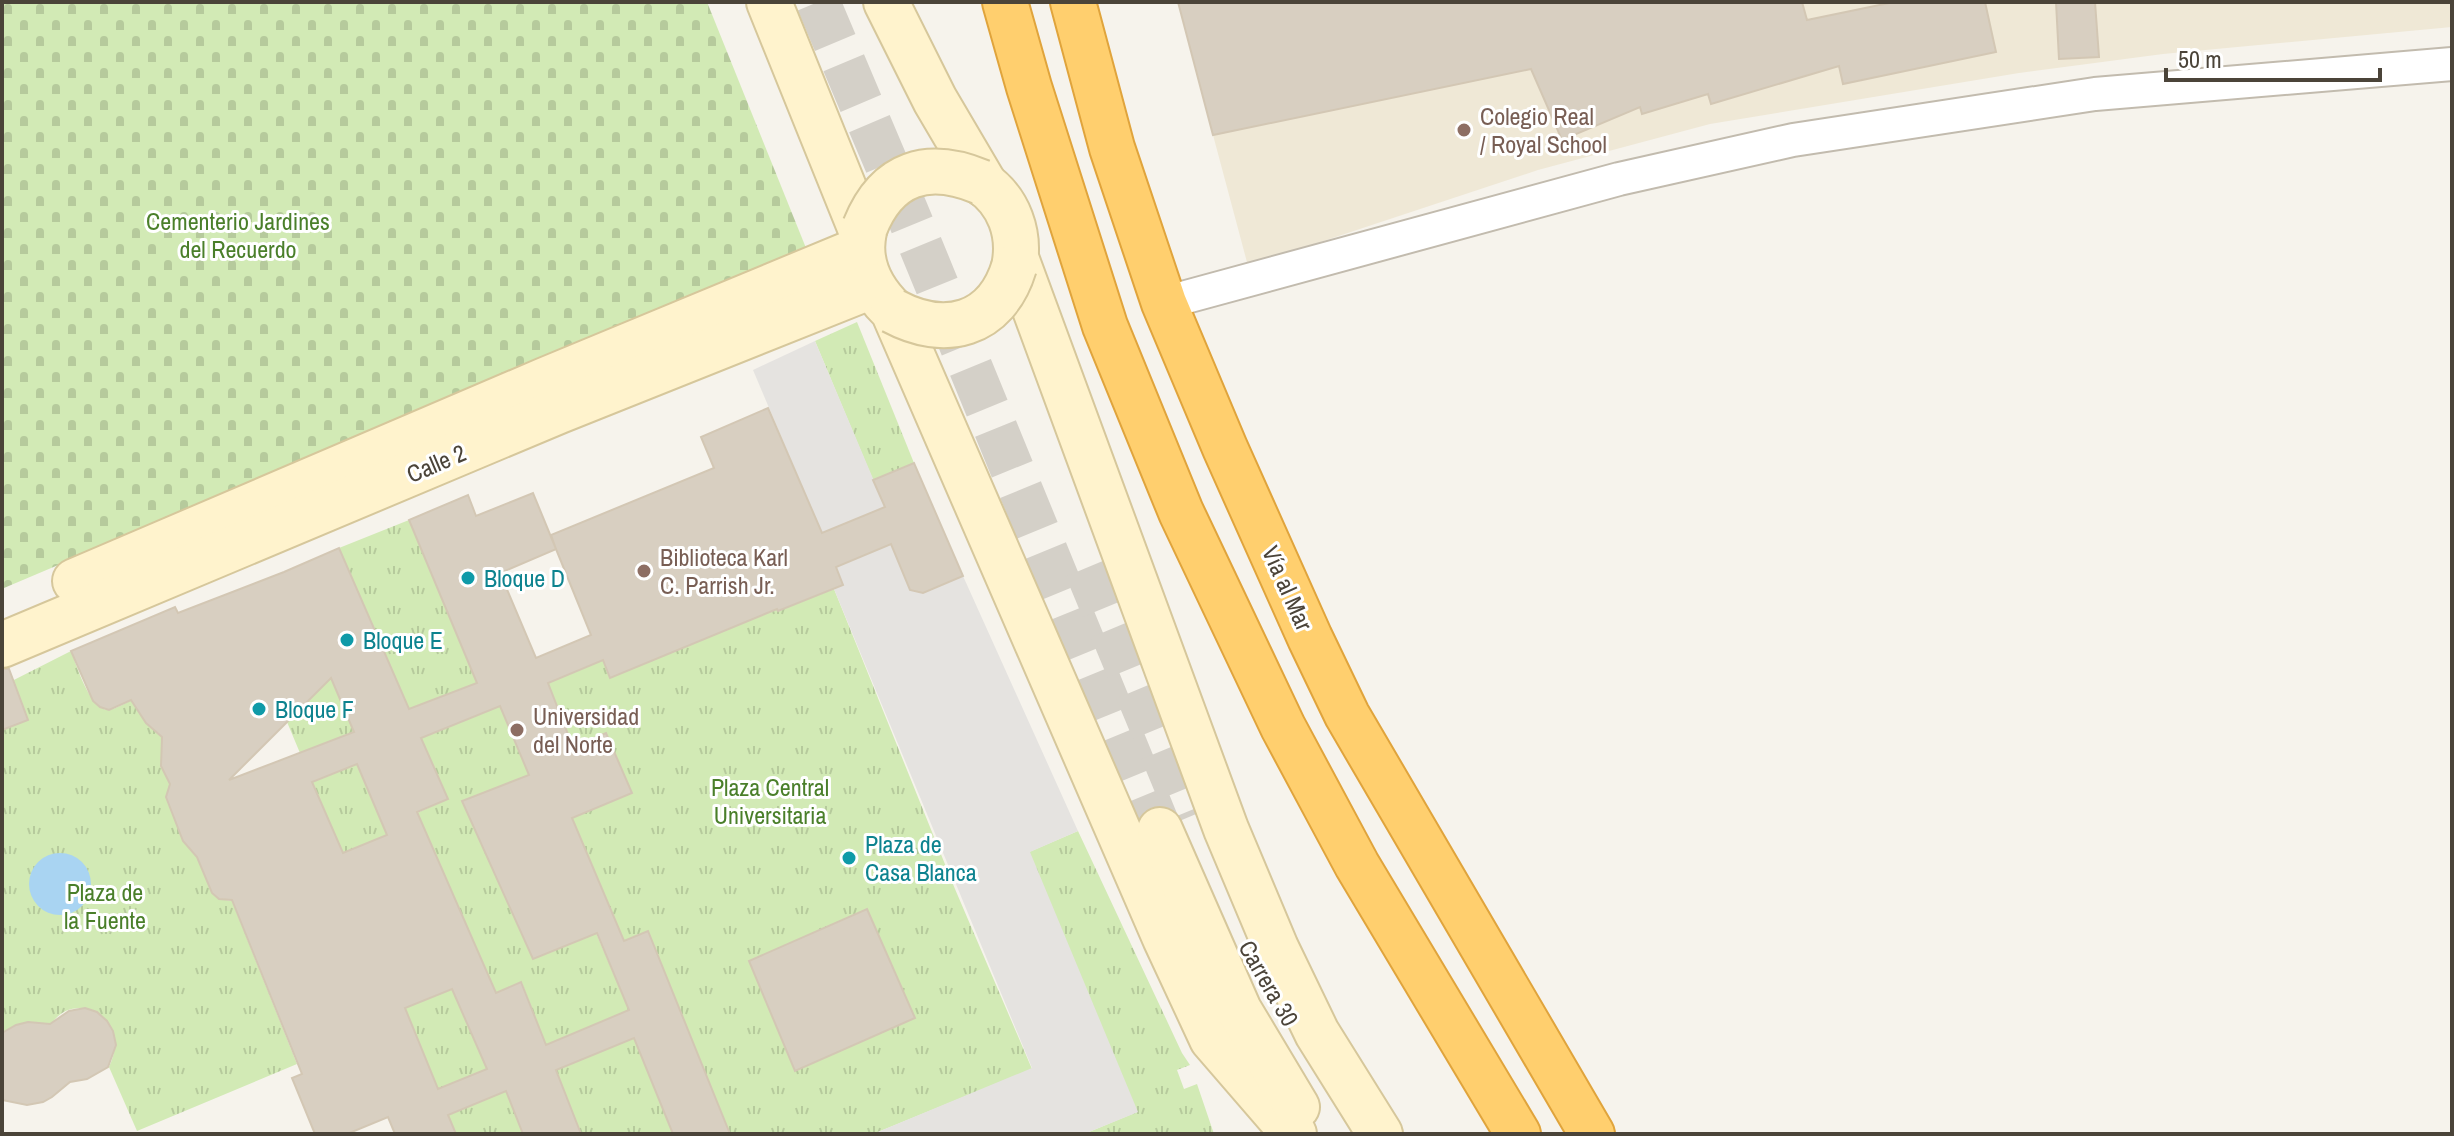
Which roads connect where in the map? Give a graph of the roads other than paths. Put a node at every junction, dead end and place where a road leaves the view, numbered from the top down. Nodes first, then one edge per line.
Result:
1 (769, 2) edge
2 (886, 2) edge
3 (1005, 2) edge
4 (1073, 2) edge
5 (2452, 64) edge
6 (983, 184) junction
7 (871, 262) junction
8 (1015, 263) junction
9 (1164, 303) junction
10 (552, 396) junction
11 (2, 612) edge
12 (2, 645) edge
13 (1294, 1134) edge
14 (1315, 1134) edge
15 (1373, 1134) edge
16 (1380, 1134) edge
17 (1518, 1134) edge
18 (1592, 1134) edge

1 - 7 main road
2 - 6 main road
3 - 17 highway
4 - 9 highway, Vía al Mar
5 - 9 street
6 - 7 main road, bridge
6 - 8 main road
7 - 8 main road, bridge
7 - 10 main road, Calle 2
7 - 13 main road
8 - 16 main road
9 - 18 highway, Vía al Mar
10 - 11 main road, Calle 2
10 - 12 main road, Calle 2
14 - 15 main road, Carrera 30

